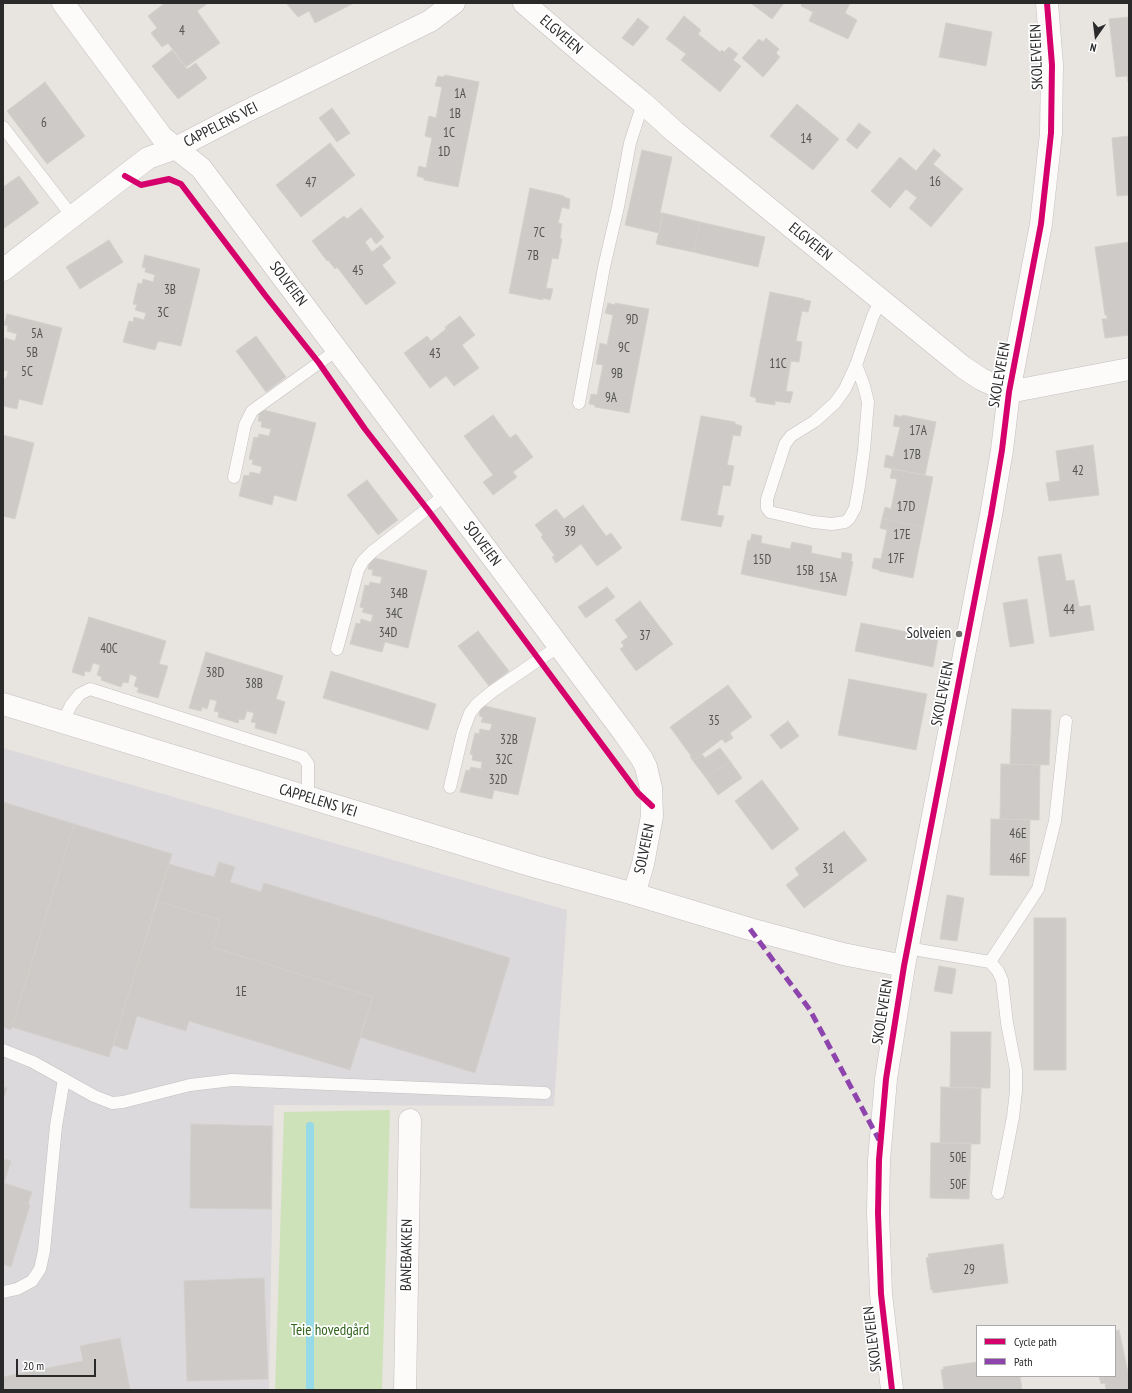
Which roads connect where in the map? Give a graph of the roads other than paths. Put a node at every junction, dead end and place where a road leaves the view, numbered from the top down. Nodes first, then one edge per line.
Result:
1 (63, 3) edge
2 (454, 3) edge
3 (524, 3) edge
4 (1047, 3) edge
5 (643, 103) junction
6 (3, 126) edge
7 (176, 148) junction
8 (72, 216) junction
9 (4, 272) edge
10 (881, 300) junction
11 (337, 350) junction
12 (856, 365) junction
13 (1129, 369) edge
14 (1010, 392) junction
15 (579, 403) dead end
16 (234, 477) dead end
17 (445, 495) junction
18 (559, 646) junction
19 (337, 649) dead end
20 (3, 704) edge
21 (1066, 721) dead end
22 (63, 722) junction
23 (450, 787) dead end
24 (308, 798) junction
25 (634, 894) junction
26 (906, 957) junction
27 (990, 962) junction
28 (3, 1050) edge
29 (64, 1079) junction
30 (545, 1093) dead end
31 (410, 1120) dead end
32 (998, 1193) dead end
33 (3, 1292) edge
34 (405, 1390) edge
35 (892, 1390) edge

1 - 7 street, SOLVEIEN
2 - 7 street, CAPPELENS VEI
3 - 5 street, ELGVEIEN
4 - 14 street, SKOLEVEIEN
5 - 10 street, ELGVEIEN
5 - 15 lane
6 - 8 lane
7 - 8 street, CAPPELENS VEI
7 - 11 street, SOLVEIEN
8 - 9 street, CAPPELENS VEI
10 - 12 lane
10 - 14 street, ELGVEIEN
11 - 16 lane
11 - 17 street, SOLVEIEN
12 - 12 lane
13 - 14 street
14 - 26 street, SKOLEVEIEN
17 - 18 street, SOLVEIEN
17 - 19 lane
18 - 23 lane
18 - 25 street, SOLVEIEN
20 - 22 street, CAPPELENS VEI
21 - 27 lane
22 - 24 street, CAPPELENS VEI
22 - 24 lane
24 - 25 street, CAPPELENS VEI
25 - 26 street, SOLVEIEN
26 - 27 lane
26 - 35 street, SKOLEVEIEN
27 - 32 lane
28 - 29 lane
29 - 30 lane
29 - 33 lane
31 - 34 street, BANEBAKKEN

